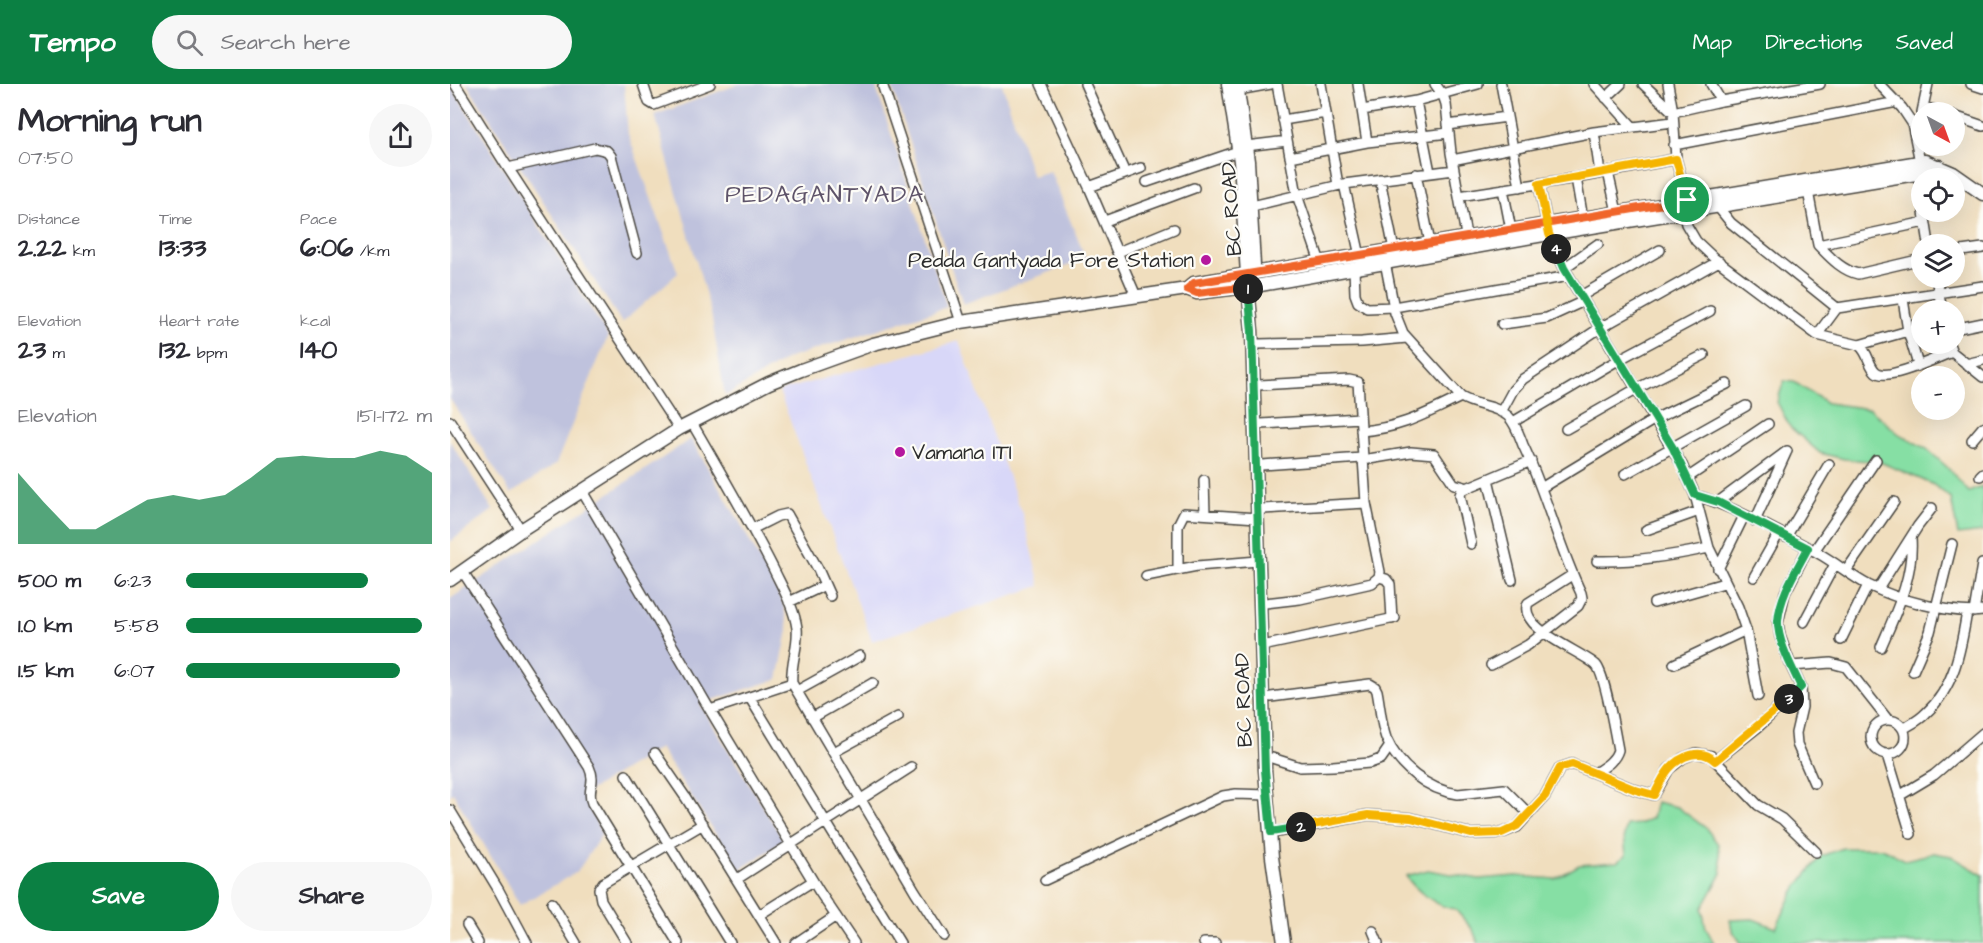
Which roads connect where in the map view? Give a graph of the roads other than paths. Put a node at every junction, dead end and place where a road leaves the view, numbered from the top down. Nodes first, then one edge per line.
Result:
1 (456, 84) edge
2 (643, 84) edge
3 (710, 84) edge
4 (1085, 84) edge
5 (1271, 84) edge
6 (1277, 84) edge
7 (1320, 84) edge
8 (1358, 84) edge
9 (1435, 84) edge
10 (1478, 84) edge
11 (1501, 84) edge
12 (1594, 84) edge
13 (1621, 84) edge
14 (1643, 84) edge
15 (1668, 84) edge
16 (1711, 84) edge
17 (1749, 84) edge
18 (1820, 84) edge
19 (1880, 84) edge
20 (1928, 84) edge
21 (1971, 84) edge
22 (1045, 85) edge
23 (1235, 86) edge
24 (882, 87) dead end
25 (1983, 88) edge
26 (1443, 95) junction
27 (1755, 95) junction
28 (1606, 98) junction
29 (1416, 101) junction
30 (1721, 101) junction
31 (1897, 102) junction
32 (1924, 102) edge
33 (1362, 110) junction
34 (1326, 113) junction
35 (1507, 117) junction
36 (1673, 117) junction
37 (1283, 120) junction
38 (1965, 120) edge
39 (1911, 122) edge
40 (1983, 126) edge
41 (1633, 127) junction
42 (1449, 129) junction
43 (1594, 132) junction
44 (1422, 136) junction
45 (1287, 141) junction
46 (1367, 142) junction
47 (1674, 145) junction
48 (1242, 148) junction
49 (1332, 148) junction
50 (1513, 149) junction
51 (1917, 156) edge
52 (1290, 157) junction
53 (1676, 159) junction
54 (1453, 165) junction
55 (1919, 167) junction
56 (508, 168) junction
57 (1141, 168) dead end
58 (1430, 172) junction
59 (1604, 172) junction
60 (1125, 174) junction
61 (1416, 174) junction
62 (1576, 178) junction
63 (1380, 179) junction
64 (1147, 182) dead end
65 (1341, 184) junction
66 (1539, 184) junction
67 (1089, 187) junction
68 (1520, 187) junction
69 (1194, 188) dead end
70 (1503, 189) junction
71 (1808, 191) junction
72 (1983, 194) edge
73 (1297, 195) junction
74 (1459, 196) junction
75 (1252, 206) junction
76 (1685, 206) junction
77 (1718, 207) junction
78 (1617, 212) junction
79 (1584, 219) junction
80 (1105, 221) junction
81 (1925, 222) joint
82 (1174, 229) dead end
83 (1548, 229) junction
84 (1511, 230) junction
85 (1927, 234) edge
86 (1430, 243) junction
87 (1467, 243) junction
88 (1598, 244) dead end
89 (1818, 245) junction
90 (1983, 248) edge
91 (1394, 250) junction
92 (1660, 250) dead end
93 (1965, 250) edge
94 (1118, 252) junction
95 (637, 253) dead end
96 (1360, 256) junction
97 (1719, 261) junction
98 (1320, 262) junction
99 (1385, 262) junction
100 (1911, 262) edge
101 (1354, 268) junction
102 (1566, 272) junction
103 (1251, 280) junction
104 (1983, 286) edge
105 (1938, 288) edge
106 (1939, 294) junction
107 (1136, 296) junction
108 (1582, 299) junction
109 (1903, 299) junction
110 (1940, 300) edge
111 (1394, 307) junction
112 (1837, 308) junction
113 (1710, 311) dead end
114 (962, 322) junction
115 (1983, 323) edge
116 (1502, 324) dead end
117 (1965, 327) edge
118 (1600, 328) junction
119 (1908, 331) junction
120 (1818, 335) junction
121 (1407, 338) junction
122 (1258, 344) junction
123 (1859, 345) junction
124 (1939, 354) edge
125 (1956, 354) edge
126 (1704, 355) dead end
127 (1618, 360) junction
128 (1983, 360) edge
129 (1966, 364) junction
130 (1918, 365) junction
131 (1983, 378) edge
132 (1727, 384) dead end
133 (1259, 385) junction
134 (1636, 389) junction
135 (1461, 397) junction
136 (1746, 406) dead end
137 (1501, 411) junction
138 (1360, 418) junction
139 (1655, 419) junction
140 (450, 421) edge
141 (1513, 422) junction
142 (692, 423) junction
143 (1261, 424) junction
144 (1768, 424) dead end
145 (1983, 427) edge
146 (679, 429) junction
147 (1566, 429) dead end
148 (1361, 431) junction
149 (1972, 440) dead end
150 (1673, 448) junction
151 (1362, 458) junction
152 (1876, 460) dead end
153 (1531, 461) junction
154 (1829, 464) dead end
155 (1262, 465) junction
156 (1625, 474) dead end
157 (1687, 478) junction
158 (1488, 479) junction
159 (1204, 480) dead end
160 (1465, 487) junction
161 (1541, 488) junction
162 (582, 491) junction
163 (1695, 495) junction
164 (1718, 502) junction
165 (1894, 502) dead end
166 (1366, 503) junction
167 (1932, 508) dead end
168 (1699, 511) junction
169 (1260, 513) junction
170 (1205, 514) junction
171 (1744, 516) junction
172 (1755, 521) junction
173 (518, 525) junction
174 (752, 529) junction
175 (1646, 530) dead end
176 (1782, 535) junction
177 (1911, 537) junction
178 (1471, 544) dead end
179 (1952, 544) dead end
180 (1709, 548) junction
181 (1811, 550) junction
182 (1258, 561) junction
183 (1597, 561) dead end
184 (1835, 564) junction
185 (1982, 564) dead end
186 (1718, 569) junction
187 (1178, 570) junction
188 (1846, 571) junction
189 (463, 572) junction
190 (1572, 575) junction
191 (1146, 576) dead end
192 (1379, 577) junction
193 (1754, 578) dead end
194 (450, 580) edge
195 (1512, 580) dead end
196 (1724, 582) junction
197 (825, 585) junction
198 (1868, 585) junction
199 (1878, 589) junction
200 (830, 596) dead end
201 (1263, 599) junction
202 (1901, 599) junction
203 (789, 602) junction
204 (1654, 603) dead end
205 (1936, 606) junction
206 (1975, 612) edge
207 (1804, 622) dead end
208 (1746, 630) junction
209 (1545, 633) junction
210 (1841, 640) dead end
211 (1267, 645) junction
212 (1881, 647) dead end
213 (860, 656) dead end
214 (1674, 664) dead end
215 (1491, 665) dead end
216 (1791, 666) junction
217 (1913, 671) dead end
218 (873, 683) dead end
219 (795, 687) junction
220 (1801, 687) junction
221 (1758, 696) dead end
222 (1267, 697) junction
223 (750, 698) junction
224 (710, 710) junction
225 (898, 717) dead end
226 (812, 718) junction
227 (1888, 720) junction
228 (1903, 729) junction
229 (1983, 733) edge
230 (1390, 746) junction
231 (834, 752) junction
232 (655, 753) dead end
233 (1887, 755) junction
234 (1272, 758) junction
235 (1715, 761) junction
236 (911, 767) dead end
237 (1595, 773) junction
238 (626, 775) dead end
239 (1814, 783) dead end
240 (1268, 795) junction
241 (1899, 796) junction
242 (863, 800) junction
243 (451, 811) edge
244 (1529, 814) junction
245 (826, 823) junction
246 (703, 825) junction
247 (1274, 832) junction
248 (1911, 834) dead end
249 (669, 844) junction
250 (791, 844) junction
251 (1816, 852) dead end
252 (631, 867) junction
253 (737, 879) junction
254 (1045, 880) dead end
255 (813, 881) junction
256 (552, 903) dead end
257 (759, 915) junction
258 (836, 916) junction
259 (467, 925) dead end
260 (1372, 931) dead end
261 (944, 936) dead end
262 (478, 943) edge
263 (528, 943) edge
264 (576, 943) edge
265 (627, 943) edge
266 (678, 943) edge
267 (730, 943) edge
268 (776, 943) edge
269 (796, 943) edge
270 (854, 943) edge
271 (900, 943) edge
272 (1204, 943) edge
273 (1215, 943) edge
274 (1284, 943) edge
275 (1290, 943) edge
276 (1378, 943) edge

1 - 56 street
2 - 3 street
4 - 60 street
5 - 23 street
6 - 37 street
7 - 34 street
8 - 33 street
9 - 26 street
10 - 26 street
11 - 35 street
12 - 28 street
13 - 28 street
14 - 36 street
15 - 36 street
16 - 30 street
17 - 27 street
18 - 27 street
19 - 31 street
20 - 32 street
21 - 25 street
22 - 67 street
23 - 48 street
24 - 114 street
26 - 29 street
26 - 42 street
27 - 30 street
28 - 41 street
29 - 33 street
29 - 44 street
30 - 36 street
31 - 39 street
31 - 47 street
33 - 46 street
34 - 37 street
34 - 49 street
35 - 42 street
35 - 50 street
36 - 41 street
36 - 47 street
37 - 45 street
38 - 40 street
41 - 43 street
42 - 44 street
42 - 54 street
43 - 50 street
43 - 59 street
44 - 46 street
44 - 58 street
45 - 48 street
45 - 52 street
46 - 49 street
47 - 53 street
48 - 64 street
48 - 75 street, BC ROAD
48 - 103 street
49 - 52 street
49 - 65 street
50 - 54 street
50 - 68 street
51 - 55 street
52 - 73 street
53 - 59 street
53 - 76 street
54 - 58 street
54 - 74 street
55 - 71 street
55 - 72 street
55 - 76 street
56 - 95 street
56 - 146 street
57 - 60 street
58 - 61 street
59 - 62 street
59 - 78 street
60 - 67 street
61 - 63 street
61 - 86 street
62 - 66 street
62 - 79 street
63 - 65 street
63 - 91 street
65 - 73 street
65 - 96 street
66 - 68 street
66 - 83 street
67 - 80 street
68 - 70 street
69 - 80 street
70 - 74 street
70 - 84 street
71 - 77 street
71 - 89 street
73 - 75 street
73 - 98 street
74 - 87 street
75 - 103 street, BC ROAD
76 - 77 street
76 - 78 street
76 - 83 street
76 - 97 street
77 - 112 street
78 - 79 street
79 - 83 street
80 - 94 street
81 - 85 street
81 - 89 street
82 - 94 street
83 - 84 street
83 - 87 street
83 - 102 street
84 - 87 street
86 - 87 street
86 - 91 street
87 - 99 street
88 - 102 street
89 - 100 street
90 - 93 street
91 - 96 street
92 - 108 street
94 - 107 street
96 - 98 street
97 - 118 street
97 - 120 street
98 - 103 street
99 - 101 street
99 - 111 street
101 - 103 street
101 - 111 street
102 - 108 street
102 - 111 street
103 - 107 street
103 - 122 street, BC ROAD
103 - 169 street, BC ROAD
104 - 106 street
105 - 106 street
106 - 109 street
106 - 110 street
107 - 114 street
108 - 116 street
108 - 118 street
109 - 112 street
109 - 119 street
111 - 121 street
112 - 120 street
113 - 127 street
114 - 142 street
115 - 117 street
118 - 127 street
118 - 137 street
119 - 123 street
119 - 130 street
120 - 123 street
121 - 122 street
121 - 135 street
122 - 133 street, BC ROAD
123 - 130 street
124 - 130 street
125 - 129 street
126 - 134 street
127 - 134 street
127 - 141 street
128 - 129 street
129 - 131 street
132 - 139 street
133 - 138 street
133 - 143 street, BC ROAD
134 - 139 street
134 - 147 street
135 - 137 street
135 - 148 street
136 - 150 street
137 - 141 street
138 - 143 street
138 - 148 street
139 - 150 street
139 - 161 street
140 - 173 street
141 - 153 street
142 - 146 street
142 - 174 street
143 - 155 street, BC ROAD
144 - 157 street
145 - 149 street
146 - 162 street
148 - 151 street
150 - 156 street
150 - 157 street
151 - 155 street
151 - 160 street
151 - 166 street
152 - 181 street
153 - 158 street
153 - 161 street
154 - 176 street
155 - 169 street, BC ROAD
157 - 163 street
158 - 160 street
158 - 195 street
159 - 170 street
160 - 178 street
161 - 190 street
162 - 173 street
162 - 224 street
163 - 164 street
163 - 168 street
164 - 171 street
164 - 172 street
165 - 188 street
166 - 169 street
166 - 192 street
167 - 177 street
168 - 175 street
168 - 180 street
169 - 170 street
169 - 182 street, BC ROAD
169 - 201 street, BC ROAD
170 - 187 street
171 - 172 street
171 - 186 street
172 - 176 street
173 - 189 street
174 - 197 street
174 - 203 street
176 - 181 street
176 - 193 street
177 - 199 street
177 - 202 street
179 - 205 street
180 - 183 street
180 - 186 street
181 - 184 street
181 - 216 street
182 - 187 street
182 - 201 street, BC ROAD
184 - 188 street
184 - 207 street
185 - 206 street
186 - 196 street
187 - 191 street
188 - 198 street
189 - 194 street
189 - 252 street
190 - 209 street
190 - 209 street
192 - 201 street
192 - 211 street
196 - 204 street
196 - 208 street
197 - 200 street
197 - 203 street
198 - 199 street
198 - 210 street
199 - 202 street
201 - 211 street, BC ROAD
201 - 222 street, BC ROAD
202 - 205 street
202 - 212 street
203 - 219 street
205 - 206 street
205 - 217 street
206 - 228 street
208 - 214 street
208 - 221 street
209 - 215 street
209 - 237 street
211 - 222 street, BC ROAD
213 - 219 street
216 - 220 street
216 - 227 street
218 - 226 street
219 - 223 street
219 - 226 street
220 - 235 street
220 - 239 street
222 - 230 street
222 - 234 street, BC ROAD
222 - 240 street, BC ROAD
223 - 224 street
223 - 245 street
224 - 250 street
225 - 231 street
226 - 231 street
227 - 228 street
227 - 233 street
228 - 233 street
229 - 241 street
230 - 234 street
230 - 244 street
231 - 242 street
232 - 246 street
233 - 241 street
234 - 247 street, BC ROAD
235 - 237 street
235 - 251 street
236 - 242 street
237 - 244 street
238 - 249 street
240 - 247 street, BC ROAD
240 - 254 street
241 - 248 street
242 - 245 street
242 - 261 street
243 - 263 street
244 - 247 street
245 - 250 street
245 - 271 street
246 - 249 street
246 - 253 street
247 - 274 street, BC ROAD
247 - 275 street, BC ROAD
249 - 252 street
249 - 267 street
250 - 253 street
250 - 255 street
252 - 265 street
252 - 266 street
253 - 257 street
255 - 257 street
255 - 258 street
256 - 264 street
257 - 268 street
258 - 269 street
258 - 270 street
259 - 262 street
260 - 276 street
272 - 273 street

